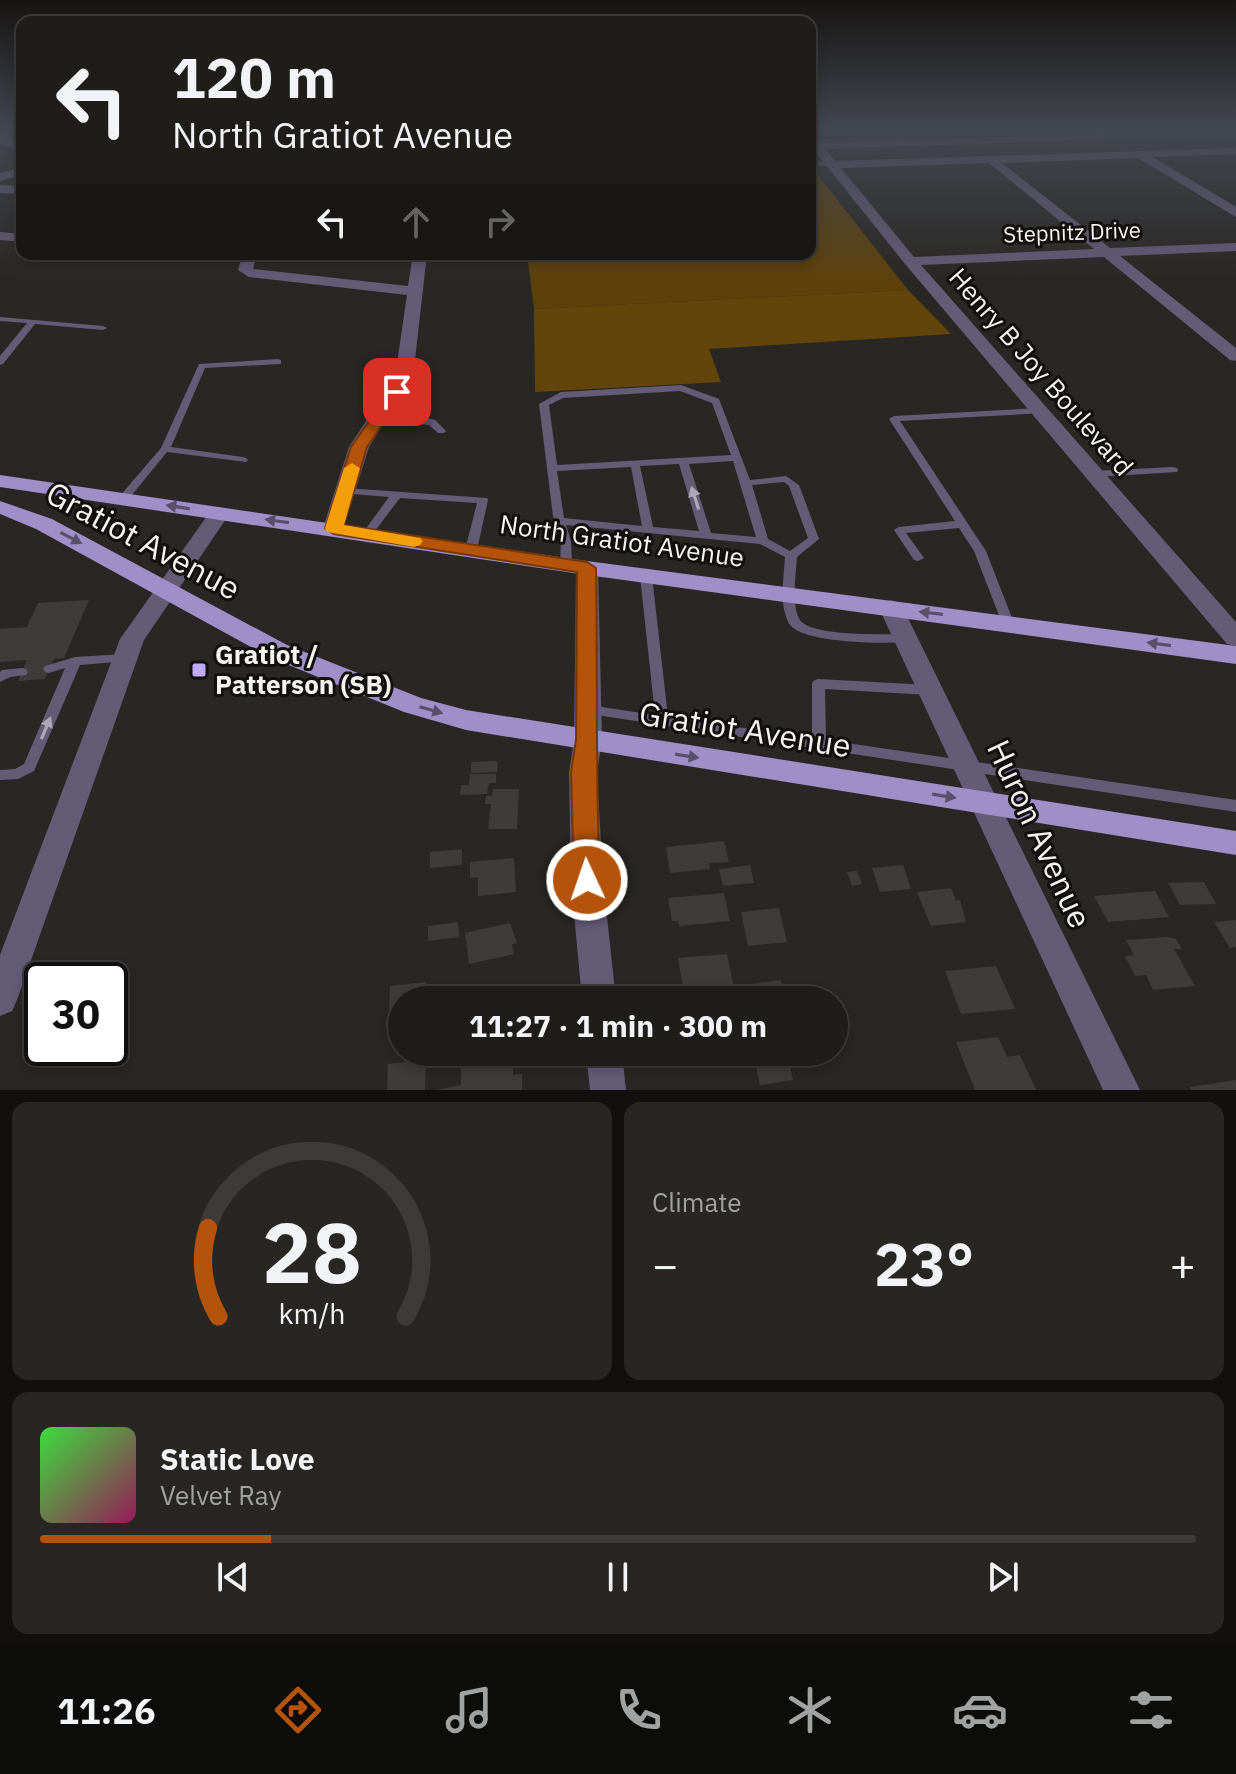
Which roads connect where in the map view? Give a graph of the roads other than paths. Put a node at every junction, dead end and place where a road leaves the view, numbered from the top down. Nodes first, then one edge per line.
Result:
1 (844, 180) edge
2 (1017, 180) edge
3 (1182, 180) edge
4 (1236, 213) edge
5 (1236, 247) edge
6 (1108, 252) junction
7 (248, 260) edge
8 (419, 260) edge
9 (910, 261) junction
10 (416, 291) junction
11 (0, 319) edge
12 (33, 321) junction
13 (103, 328) dead end
14 (1236, 356) edge
15 (0, 362) edge
16 (278, 362) dead end
17 (1040, 411) junction
18 (379, 418) junction
19 (441, 431) dead end
20 (165, 449) junction
21 (737, 458) junction
22 (243, 460) dead end
23 (683, 461) junction
24 (635, 464) junction
25 (552, 468) junction
26 (1173, 470) dead end
27 (1095, 474) junction
28 (0, 481) edge
29 (746, 483) junction
30 (345, 491) junction
31 (397, 494) junction
32 (123, 499) junction
33 (0, 507) edge
34 (219, 513) junction
35 (562, 521) junction
36 (962, 524) junction
37 (334, 528) junction
38 (648, 530) junction
39 (367, 534) junction
40 (706, 535) junction
41 (763, 541) junction
42 (471, 550) junction
43 (791, 556) junction
44 (918, 558) dead end
45 (576, 566) junction
46 (646, 576) junction
47 (165, 589) junction
48 (790, 595) junction
49 (891, 608) junction
50 (1008, 623) junction
51 (906, 638) junction
52 (1236, 638) edge
53 (1236, 655) edge
54 (125, 657) junction
55 (75, 661) junction
56 (49, 669) dead end
57 (22, 672) dead end
58 (1, 676) edge
59 (930, 690) junction
60 (662, 721) junction
61 (588, 725) junction
62 (819, 744) junction
63 (968, 766) junction
64 (0, 775) edge
65 (983, 802) junction
66 (1236, 806) edge
67 (1236, 843) edge
68 (598, 986) edge
69 (0, 1000) edge
70 (605, 1066) edge
71 (608, 1090) edge
72 (1122, 1090) edge

1 - 9 street, Henry B Joy Boulevard
2 - 6 street
3 - 4 street
5 - 6 street, Stepnitz Drive
6 - 9 street, Stepnitz Drive
6 - 14 street
7 - 10 street
8 - 10 street
9 - 17 street, Henry B Joy Boulevard
10 - 18 street
11 - 12 lane
12 - 13 lane
12 - 15 lane
16 - 20 lane
17 - 27 street, Henry B Joy Boulevard
17 - 36 lane
18 - 19 lane
18 - 30 street
20 - 22 lane
20 - 32 lane
21 - 23 lane
21 - 25 lane
21 - 29 lane
23 - 24 lane
40 -> 23 lane
24 - 25 lane
24 - 38 lane
25 - 35 lane
26 - 27 lane
27 - 52 street, Henry B Joy Boulevard
28 - 32 main road, North Gratiot Avenue
29 - 41 lane
29 - 43 lane
30 - 31 lane
30 - 37 street
31 - 39 lane
31 - 42 lane
34 -> 32 main road, North Gratiot Avenue
33 -> 47 main road, Gratiot Avenue
37 -> 34 main road, North Gratiot Avenue
34 - 47 street
35 - 38 lane
35 - 45 lane
36 - 44 lane
36 - 50 lane
37 - 39 main road, North Gratiot Avenue
38 - 40 lane
39 - 42 main road, North Gratiot Avenue
40 - 41 lane
41 - 43 lane
42 - 45 main road, North Gratiot Avenue
43 - 48 lane
45 - 46 main road, North Gratiot Avenue
45 - 61 street
46 - 48 main road, North Gratiot Avenue
46 - 60 lane
47 - 54 street
47 -> 61 main road, Gratiot Avenue
48 - 49 main road, North Gratiot Avenue
48 - 51 lane
50 -> 49 main road, North Gratiot Avenue
49 - 51 street, Huron Avenue
53 -> 50 main road, North Gratiot Avenue
51 - 59 street, Huron Avenue
54 - 55 lane
54 - 69 street
55 - 56 lane
64 -> 55 lane
57 - 58 lane
59 - 62 lane
59 - 63 street, Huron Avenue
60 - 61 lane
60 - 62 lane
61 -> 65 main road, Gratiot Avenue
61 - 68 street
62 - 63 lane
63 - 65 street, Huron Avenue
63 - 66 lane
65 - 67 main road, Gratiot Avenue
65 - 72 street, Huron Avenue
70 - 71 street

